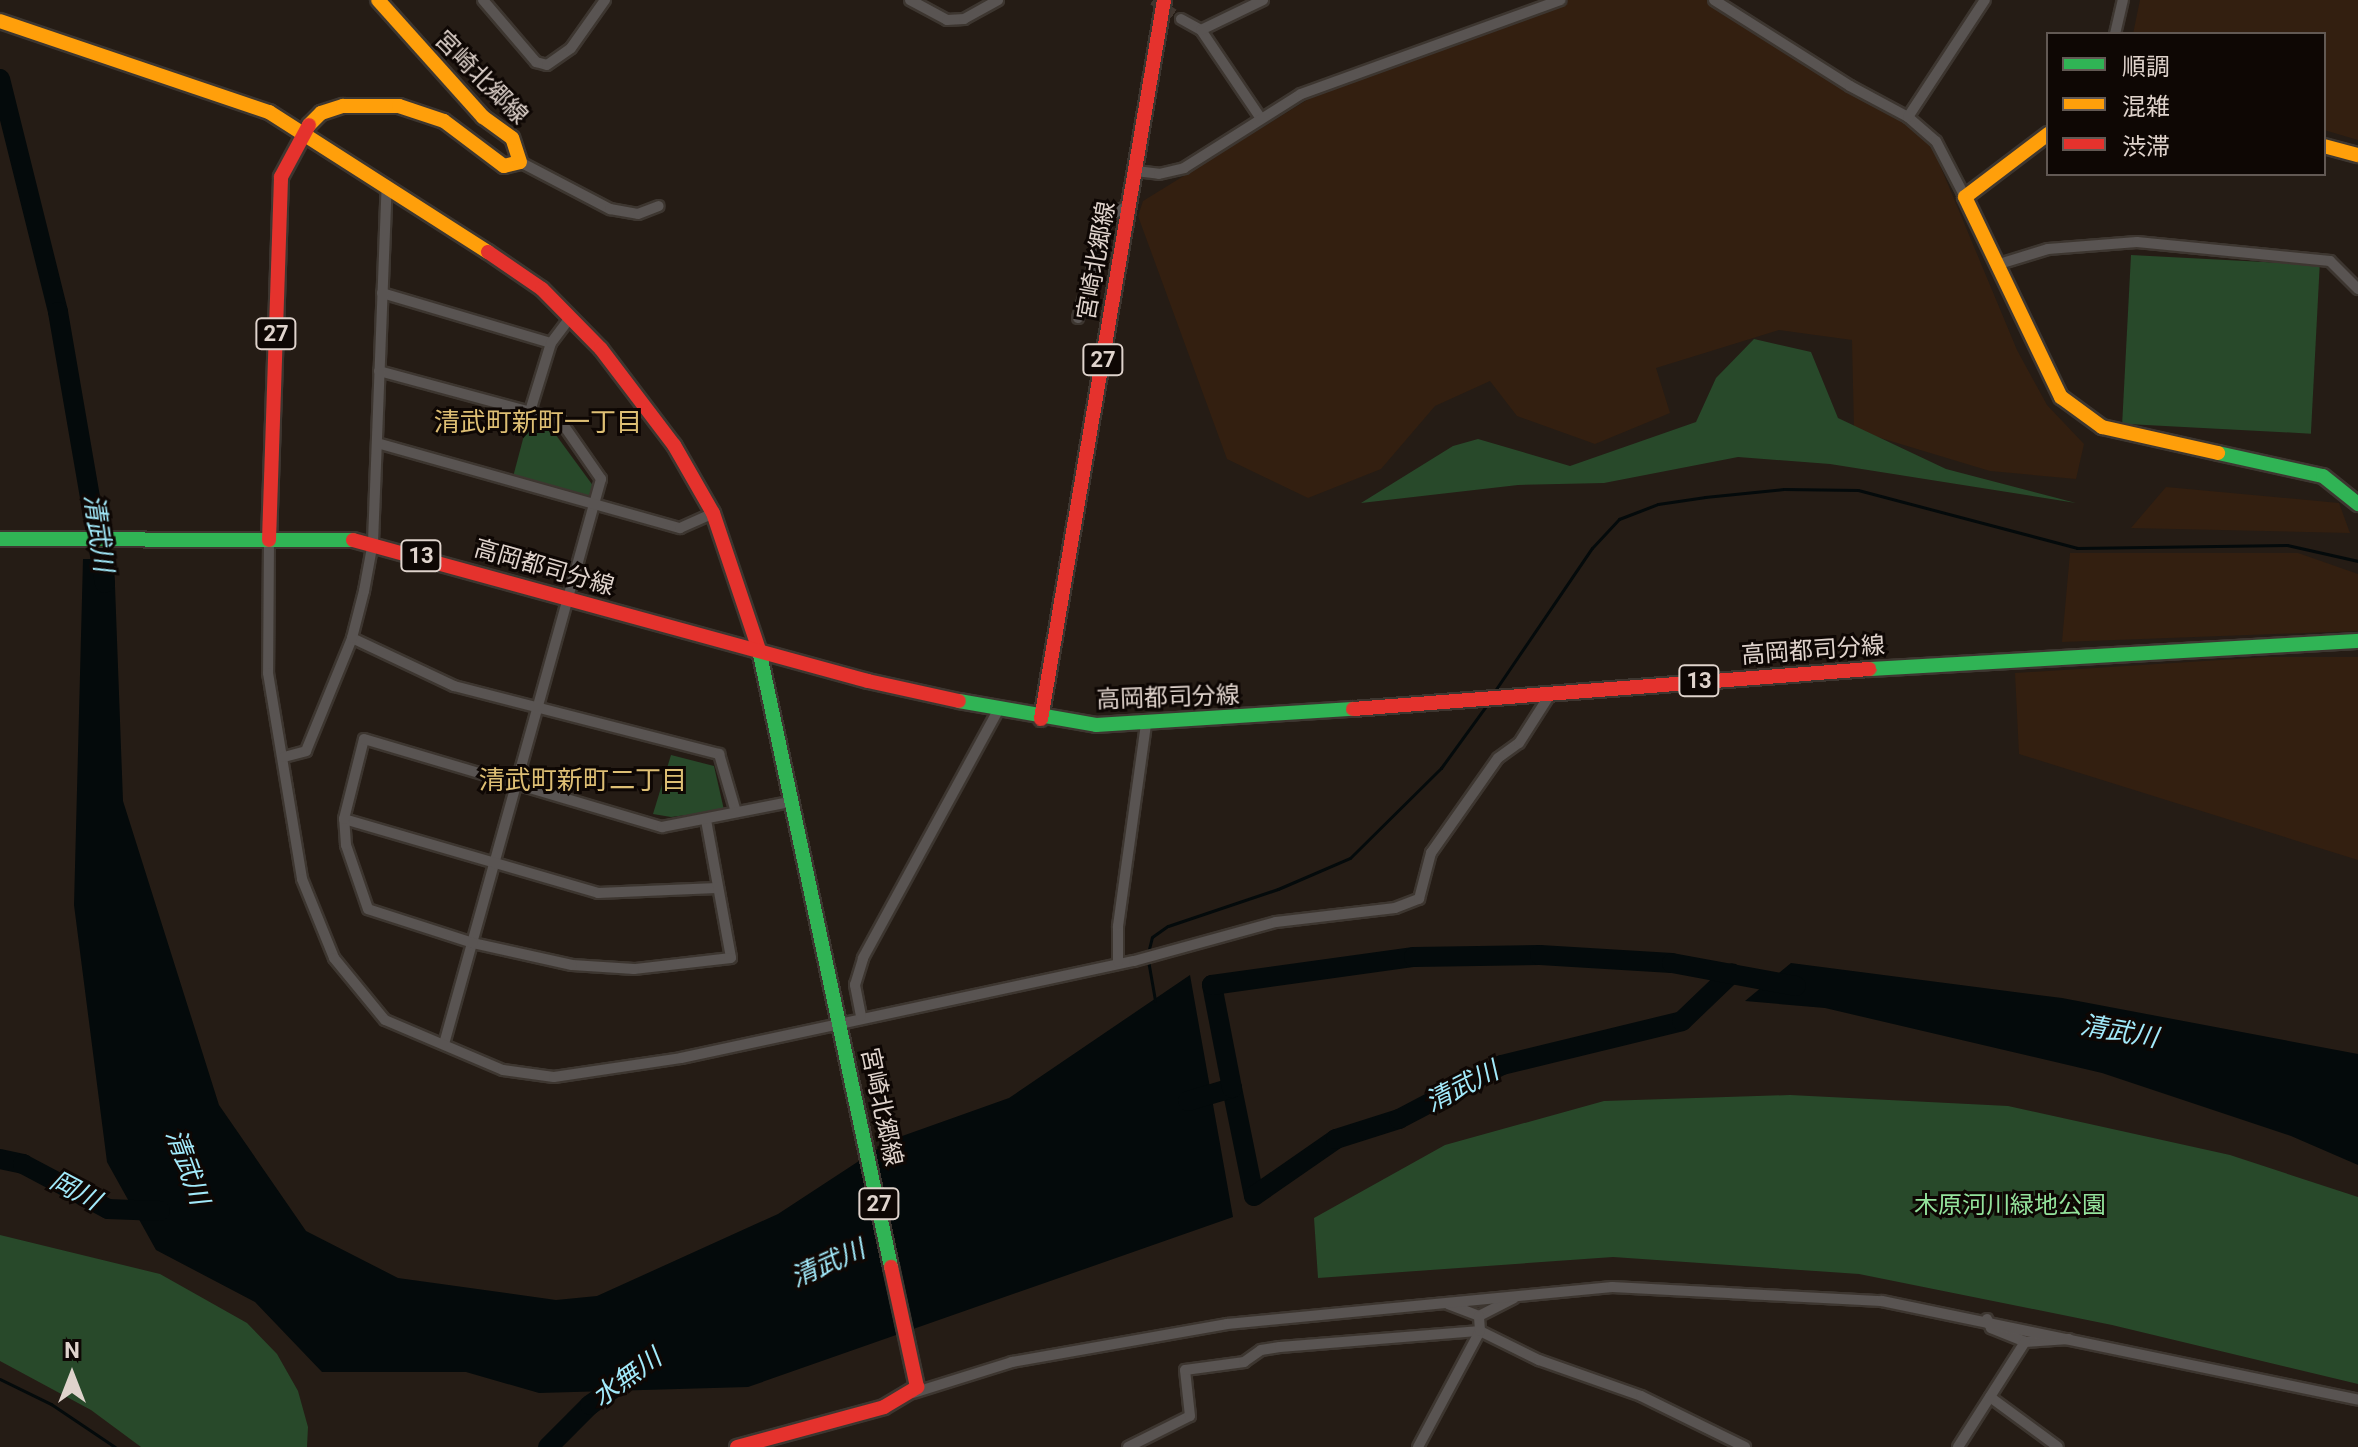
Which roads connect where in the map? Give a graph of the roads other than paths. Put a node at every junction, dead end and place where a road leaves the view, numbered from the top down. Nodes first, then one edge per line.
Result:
1 (378, 0) edge
2 (483, 0) edge
3 (605, 0) edge
4 (910, 0) edge
5 (998, 0) edge
6 (1164, 0) edge
7 (1263, 0) edge
8 (1561, 0) edge
9 (1714, 0) edge
10 (1985, 0) edge
11 (2123, 0) edge
12 (1181, 19) tunnel mouth
13 (0, 21) edge
14 (1201, 30) junction
15 (2115, 32) edge
16 (1260, 117) junction
17 (1908, 117) junction
18 (301, 133) junction
19 (2046, 136) edge
20 (2326, 147) edge
21 (2358, 155) edge
22 (520, 162) junction
23 (1136, 171) junction
24 (387, 185) junction
25 (1965, 197) junction
26 (1129, 205) junction
27 (659, 206) dead end
28 (1996, 265) junction
29 (2358, 289) edge
30 (382, 293) junction
31 (570, 318) junction
32 (1078, 318) dead end
33 (551, 343) junction
34 (379, 371) junction
35 (531, 408) junction
36 (377, 443) junction
37 (2358, 504) edge
38 (595, 506) junction
39 (713, 513) junction
40 (0, 539) edge
41 (269, 540) junction
42 (373, 542) junction
43 (570, 598) junction
44 (352, 638) junction
45 (2358, 641) edge
46 (759, 650) junction
47 (1551, 693) junction
48 (540, 704) junction
49 (998, 710) junction
50 (1041, 719) junction
51 (1146, 725) junction
52 (284, 757) junction
53 (517, 788) junction
54 (790, 802) junction
55 (736, 812) junction
56 (344, 819) junction
57 (706, 820) junction
58 (495, 863) junction
59 (717, 888) junction
60 (473, 943) junction
61 (1118, 962) junction
62 (861, 1016) junction
63 (841, 1024) junction
64 (444, 1044) junction
65 (1519, 1296) junction
66 (1446, 1302) junction
67 (1479, 1316) junction
68 (1987, 1319) junction
69 (1480, 1331) junction
70 (2075, 1338) junction
71 (2025, 1342) junction
72 (914, 1388) junction
73 (1990, 1397) junction
74 (2358, 1400) edge
75 (737, 1447) edge
76 (1128, 1447) edge
77 (1418, 1447) edge
78 (1745, 1447) edge
79 (1958, 1447) edge
80 (2058, 1447) edge

1 - 22 main road, 宮崎北郷線
2 - 3 street
4 - 5 street
6 - 23 main road, 宮崎北郷線 / 27
7 - 14 street
8 - 16 street
9 - 17 street
10 - 17 street
11 - 15 street
12 - 14 street
13 - 18 main road, 宮崎北郷線
14 - 16 street
16 - 23 street
17 - 25 street
18 - 22 main road, 宮崎北郷線 / 27
18 - 24 main road, 宮崎北郷線
18 - 41 main road, 宮崎北郷線 / 27
19 - 25 main road
20 - 21 main road
22 - 27 street
23 - 26 main road, 宮崎北郷線 / 27
24 - 30 street
24 - 31 main road, 宮崎北郷線
25 - 28 main road
26 - 32 street
26 - 50 main road, 宮崎北郷線 / 27
28 - 29 street
28 - 37 main road
30 - 33 street
30 - 34 street
31 - 33 street
31 - 39 main road, 宮崎北郷線
33 - 35 street
34 - 35 street
34 - 36 street
35 - 38 street
36 - 38 street
36 - 42 street
38 - 39 street
38 - 43 street
39 - 46 main road, 宮崎北郷線
40 - 41 main road, 高岡都司分線 / 13
41 - 42 main road, 高岡都司分線 / 13
41 - 52 street
42 - 43 main road, 高岡都司分線 / 13
42 - 44 street
43 - 46 main road, 高岡都司分線 / 13
43 - 48 street
44 - 48 street
44 - 52 street
45 - 47 main road, 高岡都司分線 / 13
46 - 49 main road, 高岡都司分線 / 13
46 - 54 main road, 宮崎北郷線 / 27
47 - 51 main road, 高岡都司分線 / 13
47 - 61 street
48 - 53 street
48 - 55 street
49 - 50 main road, 高岡都司分線 / 13
49 - 62 street
50 - 51 main road, 高岡都司分線 / 13
51 - 61 street
52 - 64 street
53 - 56 street
53 - 57 street
53 - 58 street
54 - 55 street
54 - 63 main road, 宮崎北郷線 / 27
55 - 57 street
56 - 58 street
56 - 60 street
57 - 59 street
58 - 59 street
58 - 60 street
59 - 60 street
60 - 64 street
61 - 62 street
62 - 63 street
63 - 64 street
63 - 72 main road, 宮崎北郷線 / 27
65 - 66 street
65 - 67 street
65 - 68 street
66 - 67 street
66 - 72 street
67 - 69 street
68 - 70 street
68 - 71 street
69 - 76 street
69 - 77 street
69 - 78 street
70 - 71 street
70 - 74 street
71 - 73 street
72 - 75 main road
73 - 79 street
73 - 80 street

